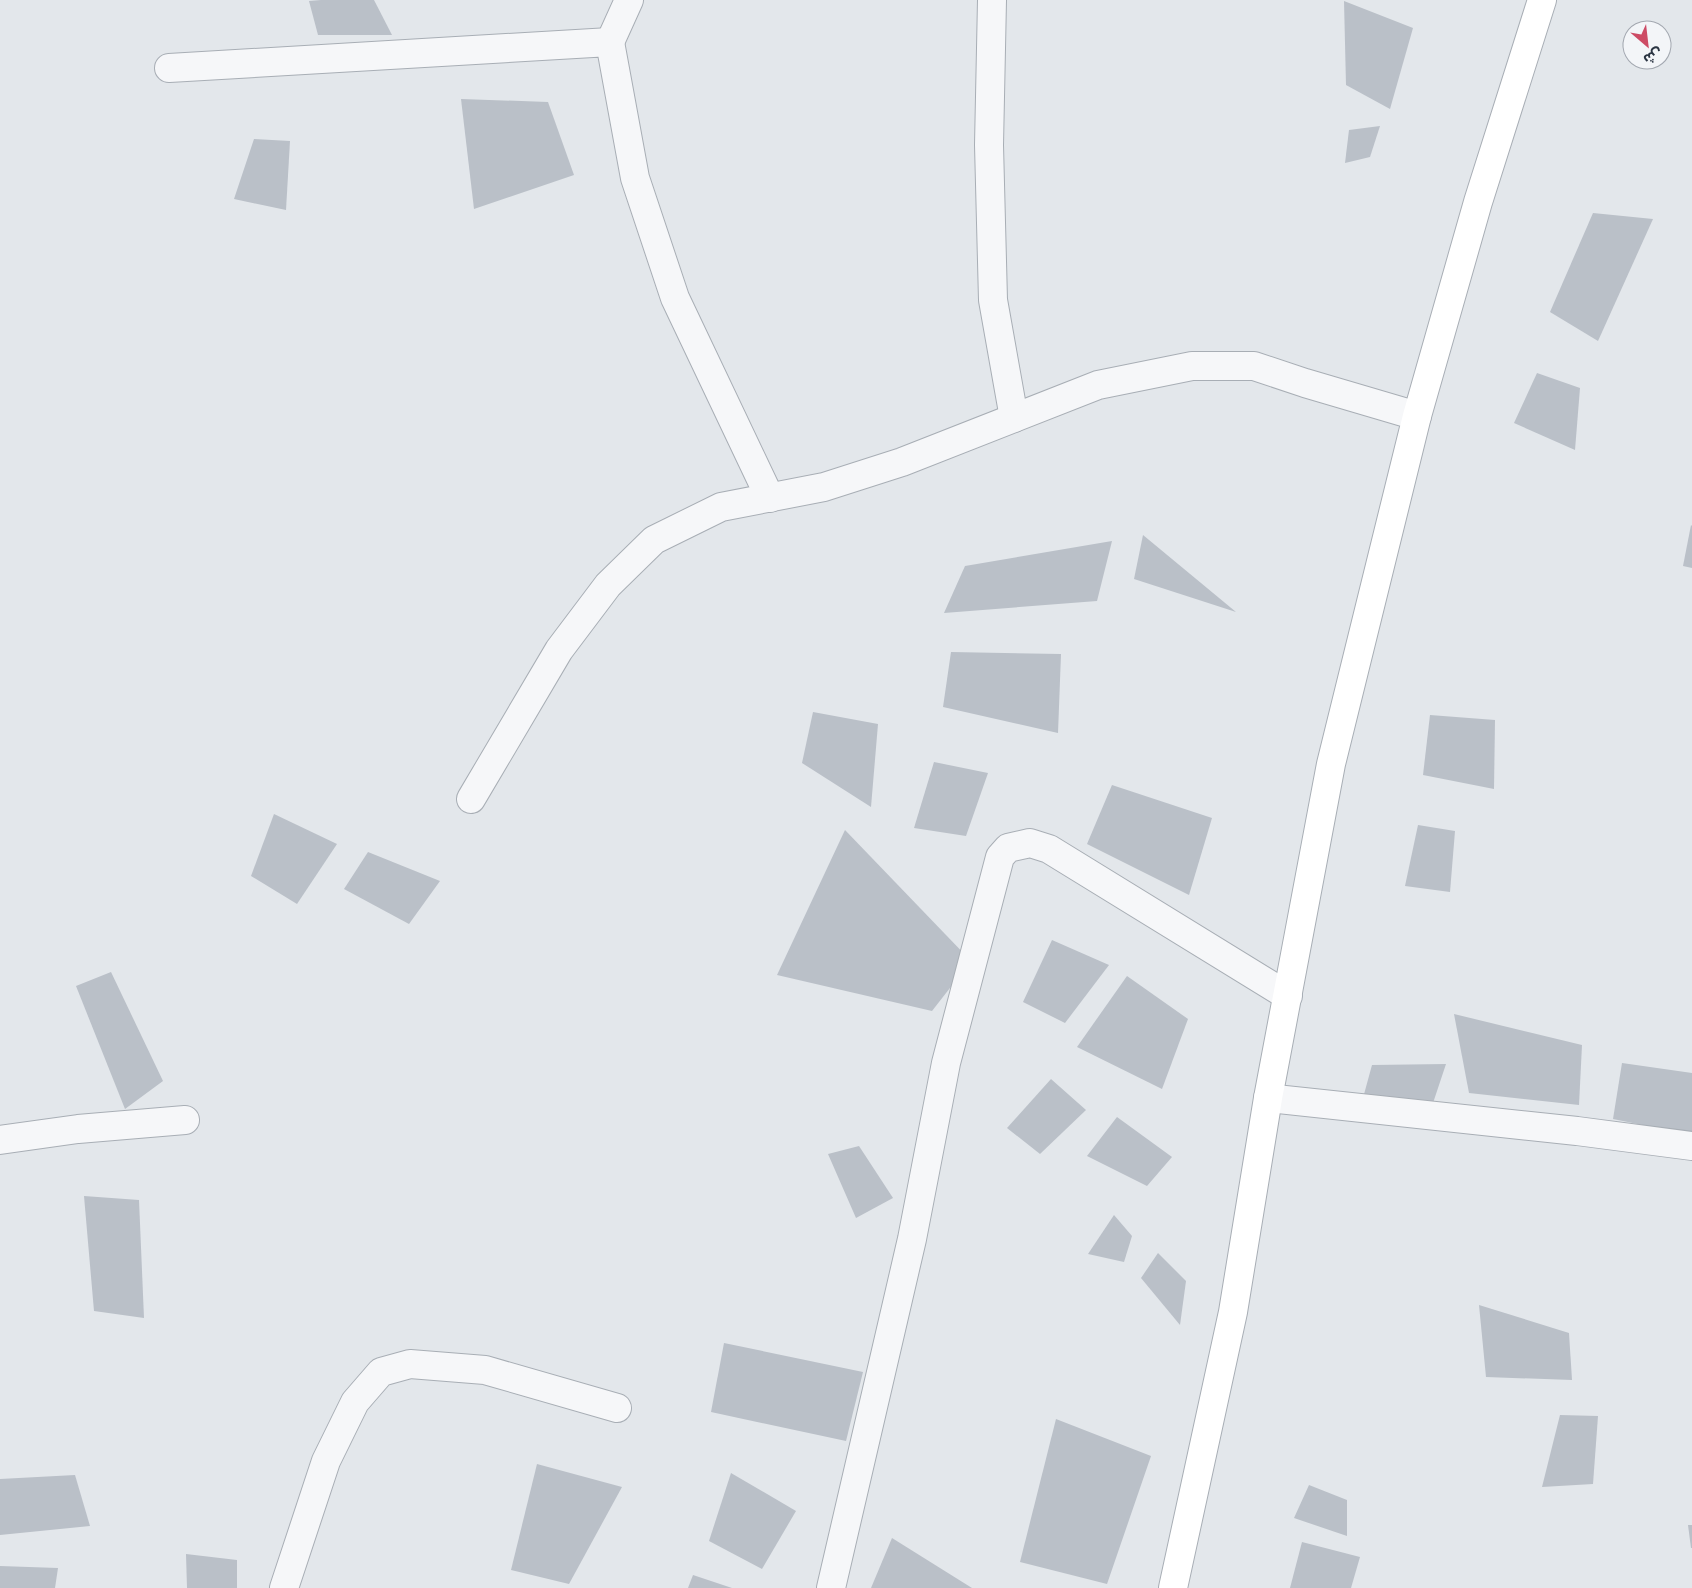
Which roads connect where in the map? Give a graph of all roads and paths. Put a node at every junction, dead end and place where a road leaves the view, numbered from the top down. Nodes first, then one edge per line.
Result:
1 (629, 0) edge
2 (992, 0) edge
3 (1542, 0) edge
4 (610, 42) junction
5 (169, 68) dead end
6 (1417, 416) junction
7 (1014, 418) junction
8 (770, 498) junction
9 (471, 799) dead end
10 (1288, 996) junction
11 (1268, 1098) junction
12 (185, 1120) dead end
13 (0, 1140) edge
14 (1692, 1146) edge
15 (617, 1408) dead end
16 (284, 1588) edge
17 (831, 1588) edge
18 (1173, 1588) edge

1 - 4 street
2 - 7 street
3 - 6 main road
4 - 5 street
4 - 8 street
6 - 7 street
6 - 10 main road
7 - 8 street
8 - 9 street
10 - 11 main road
10 - 17 street
11 - 14 street
11 - 18 main road
12 - 13 street
15 - 16 street

